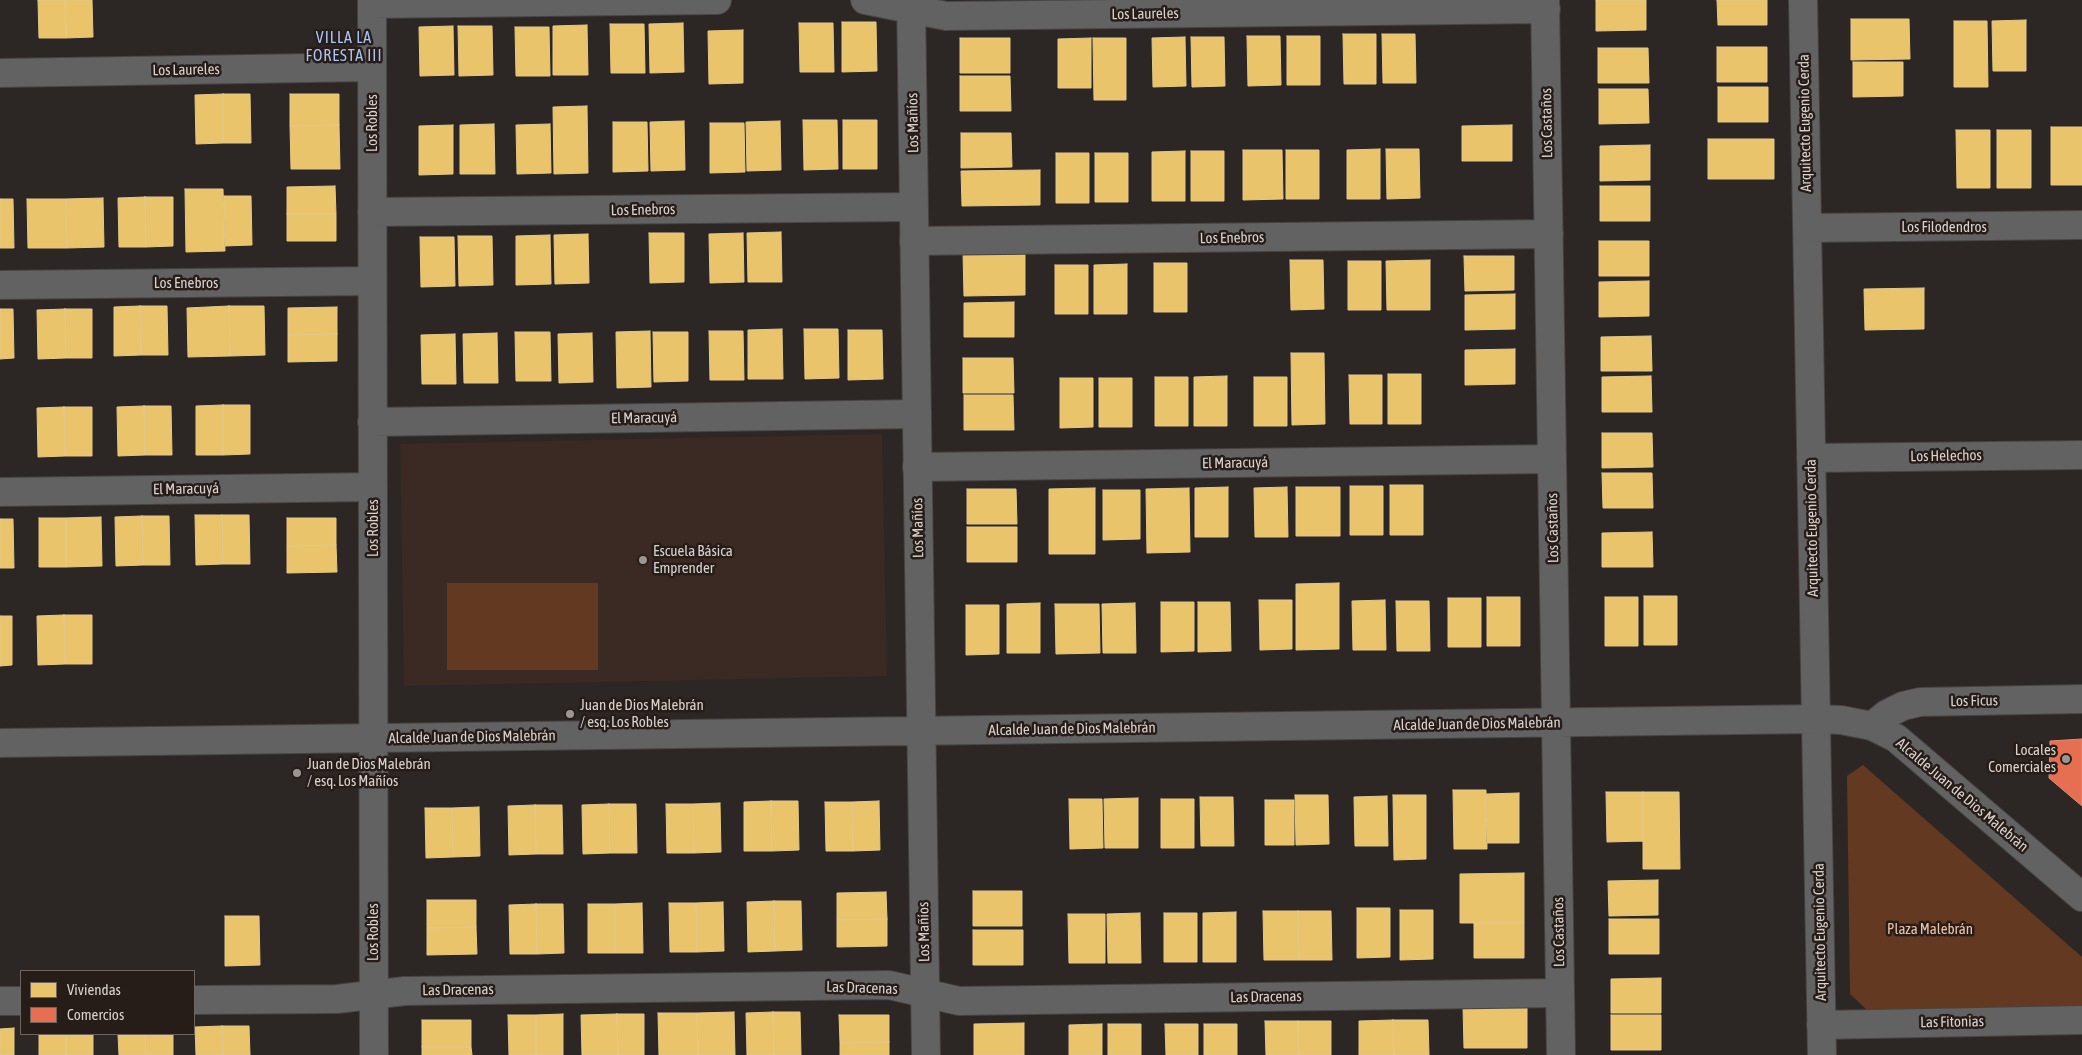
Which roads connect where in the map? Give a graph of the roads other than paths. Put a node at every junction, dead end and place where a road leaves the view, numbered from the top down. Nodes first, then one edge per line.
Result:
1 (717, 0) edge
2 (866, 0) edge
3 (1803, 0) edge
4 (372, 2) edge
5 (1546, 4) edge
6 (911, 5) edge
7 (372, 67) junction
8 (0, 73) edge
9 (914, 207) junction
10 (372, 212) junction
11 (2082, 225) edge
12 (1807, 228) junction
13 (1549, 234) junction
14 (914, 241) junction
15 (372, 281) junction
16 (0, 284) edge
17 (917, 414) junction
18 (372, 422) junction
19 (2082, 455) edge
20 (1811, 458) junction
21 (1552, 459) junction
22 (917, 467) junction
23 (372, 487) junction
24 (0, 492) edge
25 (2082, 699) edge
26 (1816, 719) junction
27 (1556, 724) junction
28 (1872, 726) junction
29 (921, 730) junction
30 (373, 738) junction
31 (0, 743) edge
32 (2082, 897) edge
33 (925, 993) junction
34 (1560, 993) junction
35 (374, 995) junction
36 (195, 1000) edge
37 (20, 1001) edge
38 (0, 1002) edge
39 (2082, 1020) edge
40 (1821, 1025) junction
41 (374, 1055) edge
42 (926, 1055) edge
43 (1561, 1055) edge
44 (1822, 1055) edge

1 - 4 street
2 - 6 street, Los Laureles
3 - 12 street, Arquitecto Eugenio Cerda
4 - 7 street, Los Robles
5 - 6 street, Los Laureles
5 - 13 street, Los Castaños
6 - 9 street, Los Mañíos
7 - 8 street, Los Laureles
7 - 10 street, Los Robles
9 - 10 street, Los Enebros
9 - 14 street, Los Mañíos
10 - 15 street, Los Robles
11 - 12 street, Los Filodendros
12 - 20 street, Arquitecto Eugenio Cerda
13 - 14 street, Los Enebros
13 - 21 street, Los Castaños
14 - 17 street, Los Mañíos
15 - 16 street, Los Enebros
15 - 18 street, Los Robles
17 - 18 street, El Maracuyá
17 - 22 street, Los Mañíos
18 - 23 street, Los Robles
19 - 20 street, Los Helechos
20 - 26 street, Arquitecto Eugenio Cerda
21 - 22 street, El Maracuyá
21 - 27 street, Los Castaños
22 - 29 street, Los Mañíos
23 - 24 street, El Maracuyá
23 - 30 street, Los Robles
25 - 28 street, Los Ficus
26 - 27 street, Alcalde Juan de Dios Malebrán
26 - 28 street, Alcalde Juan de Dios Malebrán
26 - 40 street, Arquitecto Eugenio Cerda
27 - 29 street, Alcalde Juan de Dios Malebrán
27 - 34 street, Los Castaños
28 - 32 street, Alcalde Juan de Dios Malebrán
29 - 30 street, Alcalde Juan de Dios Malebrán
29 - 33 street, Los Mañíos
30 - 31 street, Alcalde Juan de Dios Malebrán
30 - 35 street, Los Robles
33 - 34 street, Las Dracenas
33 - 35 street, Las Dracenas
33 - 42 street, Los Mañíos
34 - 43 street, Los Castaños
35 - 36 street, Las Dracenas
35 - 41 street, Los Robles
37 - 38 street
39 - 40 street, Las Fitonias
40 - 44 street, Arquitecto Eugenio Cerda

